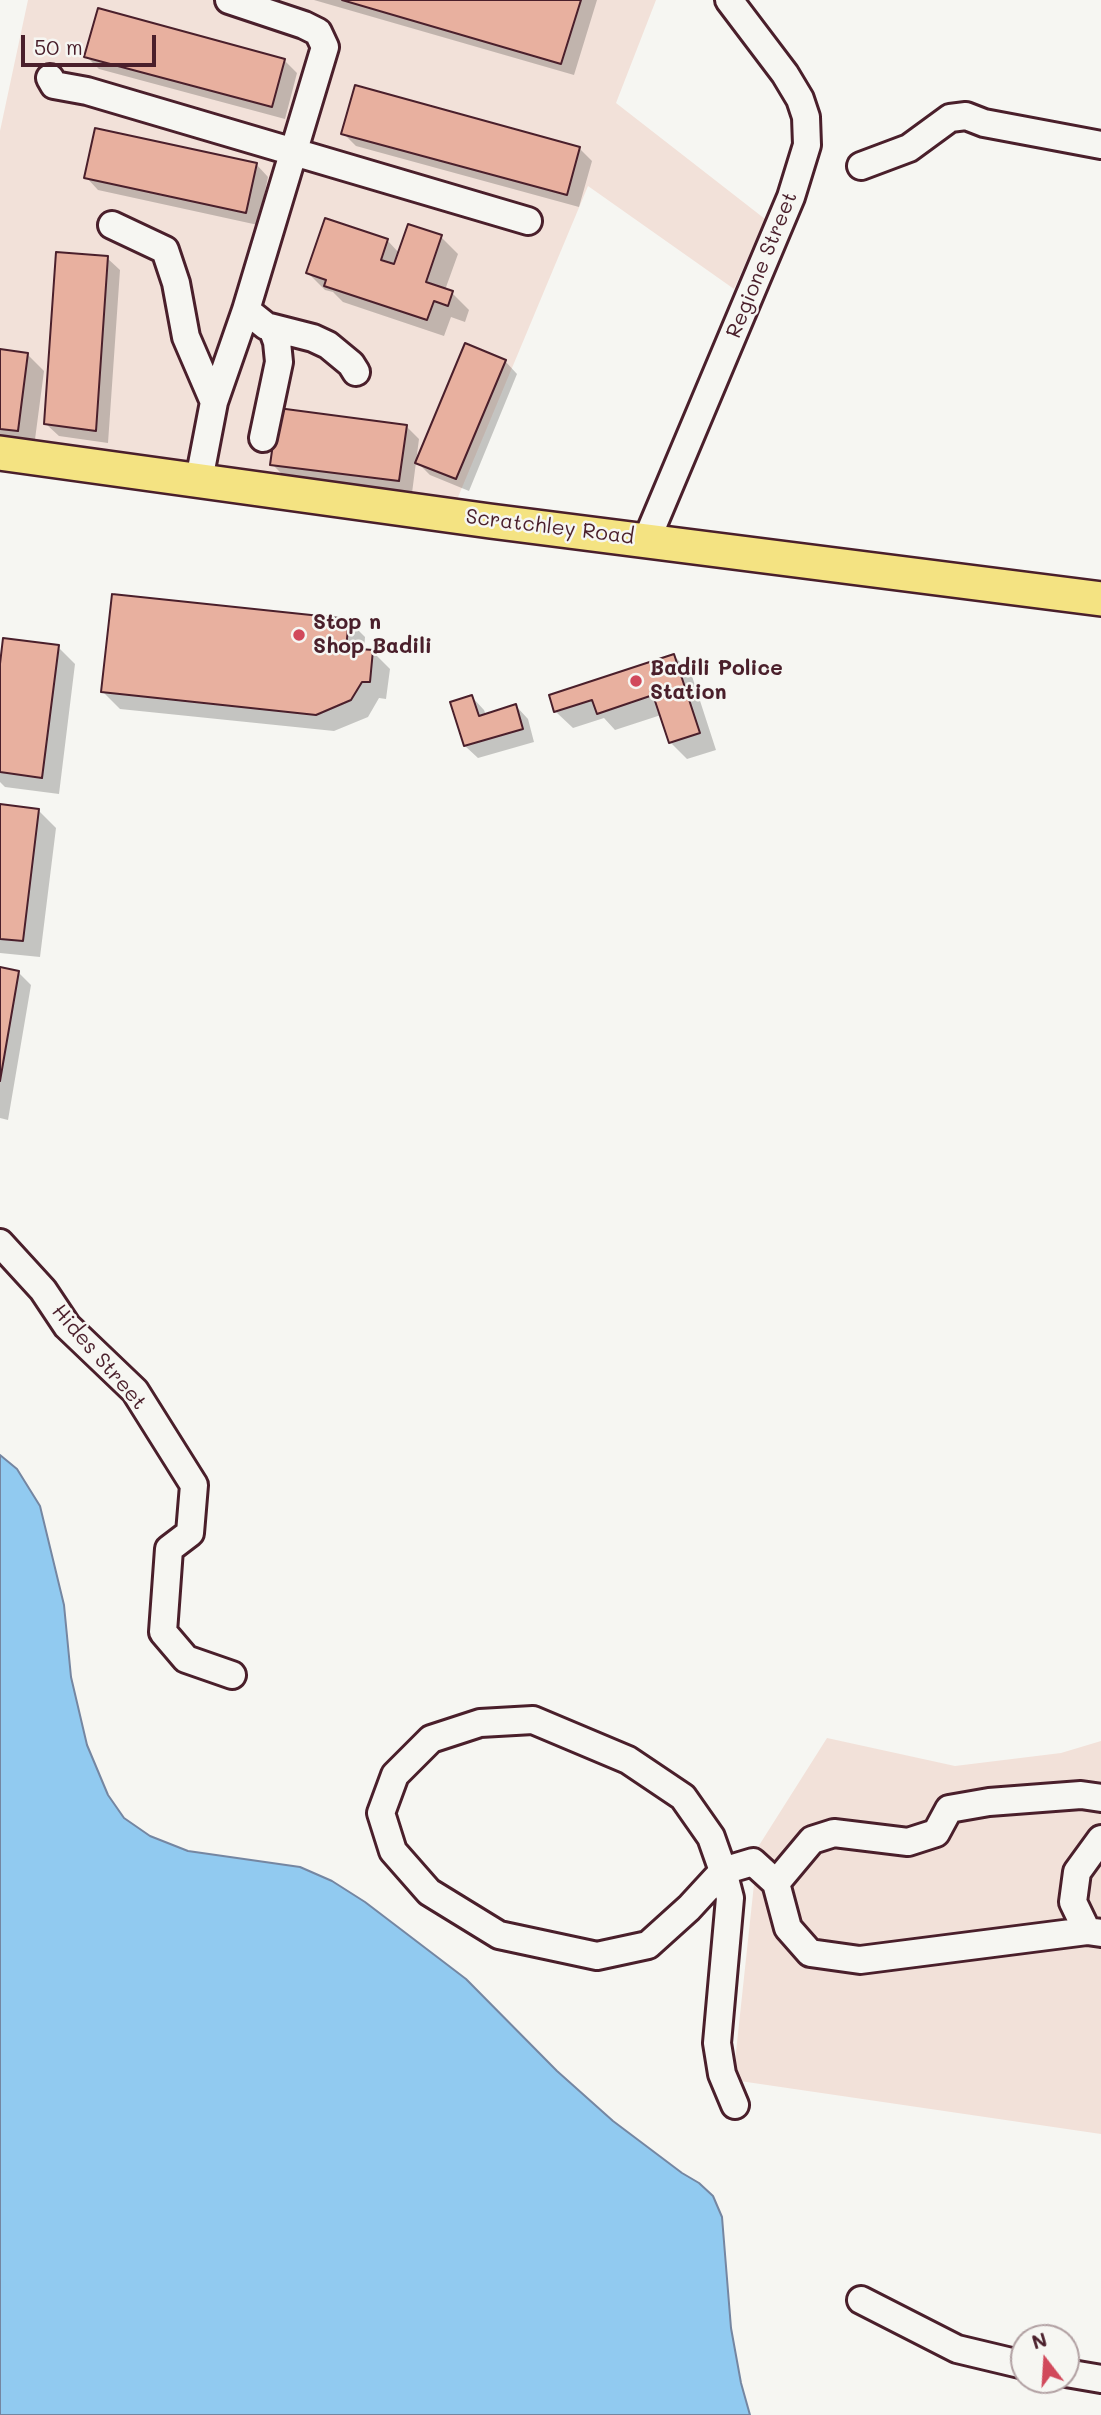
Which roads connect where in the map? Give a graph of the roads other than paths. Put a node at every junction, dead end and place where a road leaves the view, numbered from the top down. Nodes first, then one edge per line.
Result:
1 (229, 0) edge
2 (729, 0) edge
3 (50, 78) dead end
4 (1101, 145) edge
5 (293, 153) junction
6 (861, 166) dead end
7 (528, 221) dead end
8 (112, 225) dead end
9 (246, 310) junction
10 (272, 328) junction
11 (356, 372) dead end
12 (214, 402) junction
13 (263, 438) dead end
14 (0, 453) edge
15 (199, 480) junction
16 (647, 539) junction
17 (1101, 599) edge
18 (0, 1243) edge
19 (232, 1675) dead end
20 (1101, 1798) edge
21 (1101, 1839) edge
22 (723, 1871) junction
23 (776, 1883) junction
24 (1094, 1932) edge
25 (735, 2105) dead end
26 (860, 2300) dead end
27 (1010, 2362) edge
28 (1080, 2375) edge
29 (1101, 2379) edge

1 - 5 street
2 - 16 street, Regione Street
3 - 5 street
4 - 6 street
5 - 7 street
5 - 9 street
8 - 12 street
9 - 10 street
9 - 12 street
10 - 11 street
10 - 13 street
12 - 15 street
14 - 15 main road, Scratchley Road
15 - 16 main road, Scratchley Road
16 - 17 main road, Scratchley Road
18 - 19 street, Hides Street
20 - 23 street
21 - 24 street
22 - 22 street
22 - 23 street
22 - 25 street
23 - 24 street
26 - 27 street
28 - 29 street

